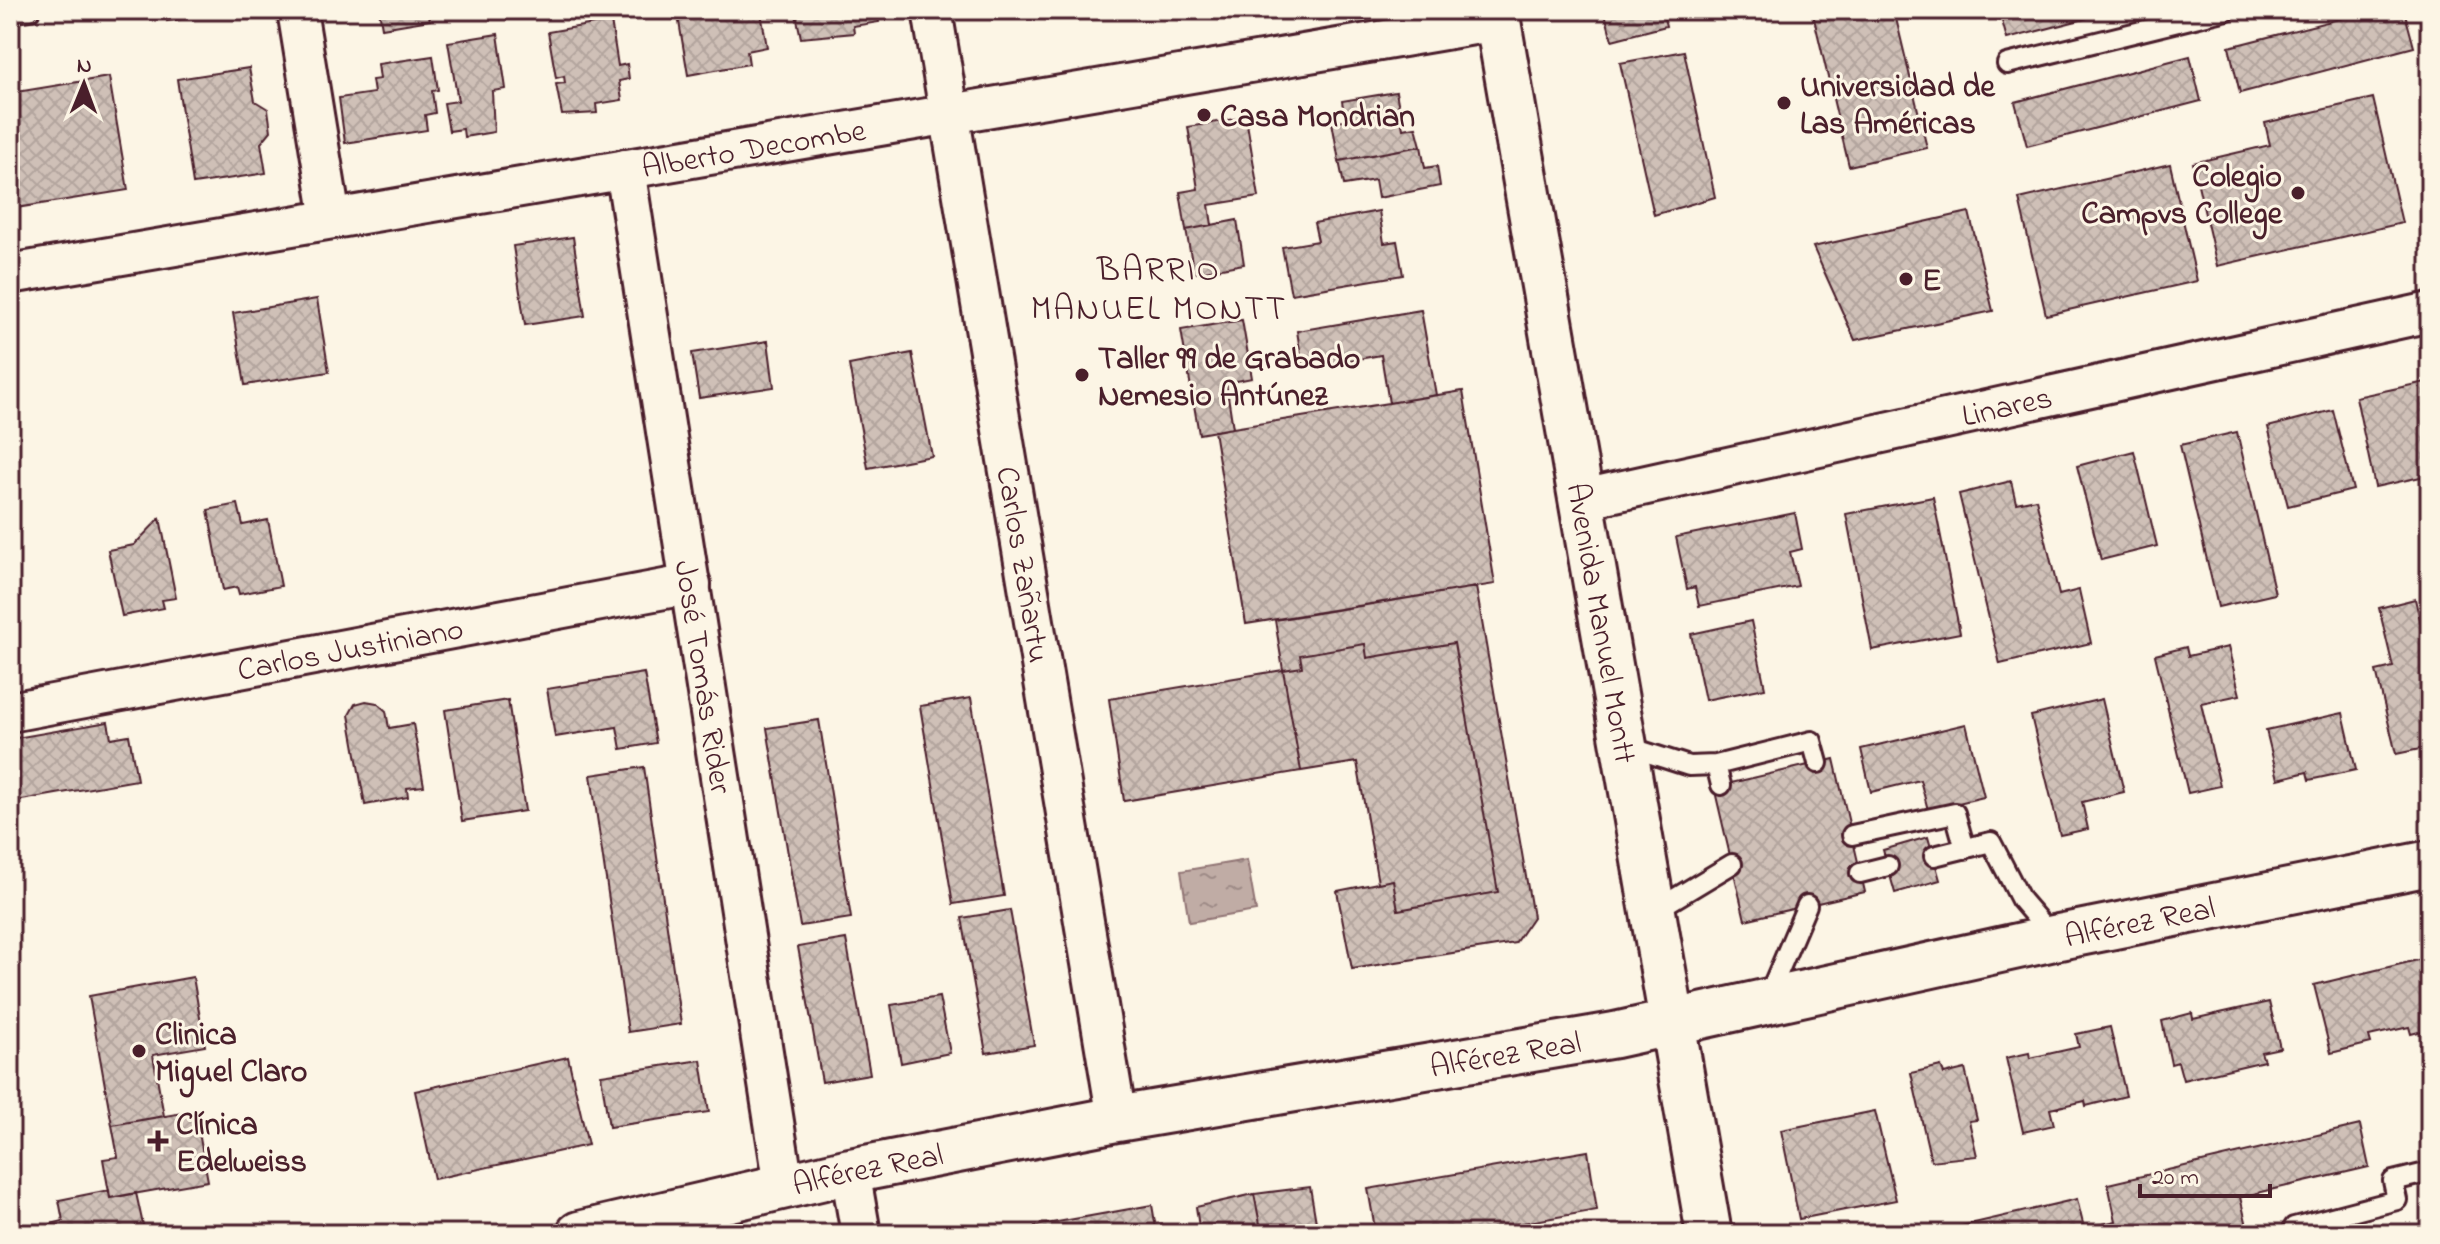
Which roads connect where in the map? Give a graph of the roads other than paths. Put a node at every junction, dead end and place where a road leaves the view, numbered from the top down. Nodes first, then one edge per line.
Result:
1 (30, 10) edge
2 (297, 10) edge
3 (932, 10) edge
4 (2227, 10) edge
5 (10, 13) edge
6 (1496, 16) edge
7 (2007, 64) dead end
8 (949, 114) junction
9 (625, 169) junction
10 (331, 219) junction
11 (10, 274) edge
12 (2430, 312) edge
13 (1583, 499) junction
14 (691, 584) junction
15 (10, 712) edge
16 (1626, 746) junction
17 (1818, 763) dead end
18 (1716, 765) junction
19 (1721, 785) dead end
20 (1852, 835) dead end
21 (1965, 849) junction
22 (1934, 856) dead end
23 (2430, 863) edge
24 (1732, 864) dead end
25 (1888, 866) dead end
26 (1860, 873) dead end
27 (1807, 905) dead end
28 (1654, 911) junction
29 (2054, 938) junction
30 (1767, 1000) junction
31 (1672, 1023) junction
32 (1117, 1119) junction
33 (850, 1171) junction
34 (2430, 1172) edge
35 (784, 1186) junction
36 (579, 1234) edge
37 (861, 1234) edge
38 (1709, 1234) edge
39 (2296, 1234) edge

1 - 5 lane
2 - 10 street
3 - 8 street, Carlos Zañartu
4 - 7 lane
6 - 8 street, Alberto Decombe
6 - 13 main road, Avenida Manuel Montt
8 - 9 street, Alberto Decombe
8 - 32 street, Carlos Zañartu
9 - 10 street, Alberto Decombe
9 - 14 street, José Tomás Rider
10 - 11 street, Alberto Decombe
12 - 13 street, Linares
13 - 16 main road, Avenida Manuel Montt
14 - 15 street, Carlos Justiniano
14 - 35 street, José Tomás Rider
16 - 18 lane
16 - 28 main road, Avenida Manuel Montt
17 - 18 lane
18 - 19 lane
20 - 21 lane
21 - 22 lane
21 - 29 lane
23 - 29 main road, Alférez Real
24 - 28 lane
25 - 26 lane
27 - 30 lane
28 - 31 main road, Avenida Manuel Montt
29 - 30 main road, Alférez Real
30 - 31 main road, Alférez Real
31 - 32 main road, Alférez Real
31 - 38 main road, Avenida Manuel Montt
32 - 33 main road, Alférez Real
33 - 35 main road, Alférez Real
33 - 37 street
34 - 39 lane
35 - 36 main road, Alférez Real

